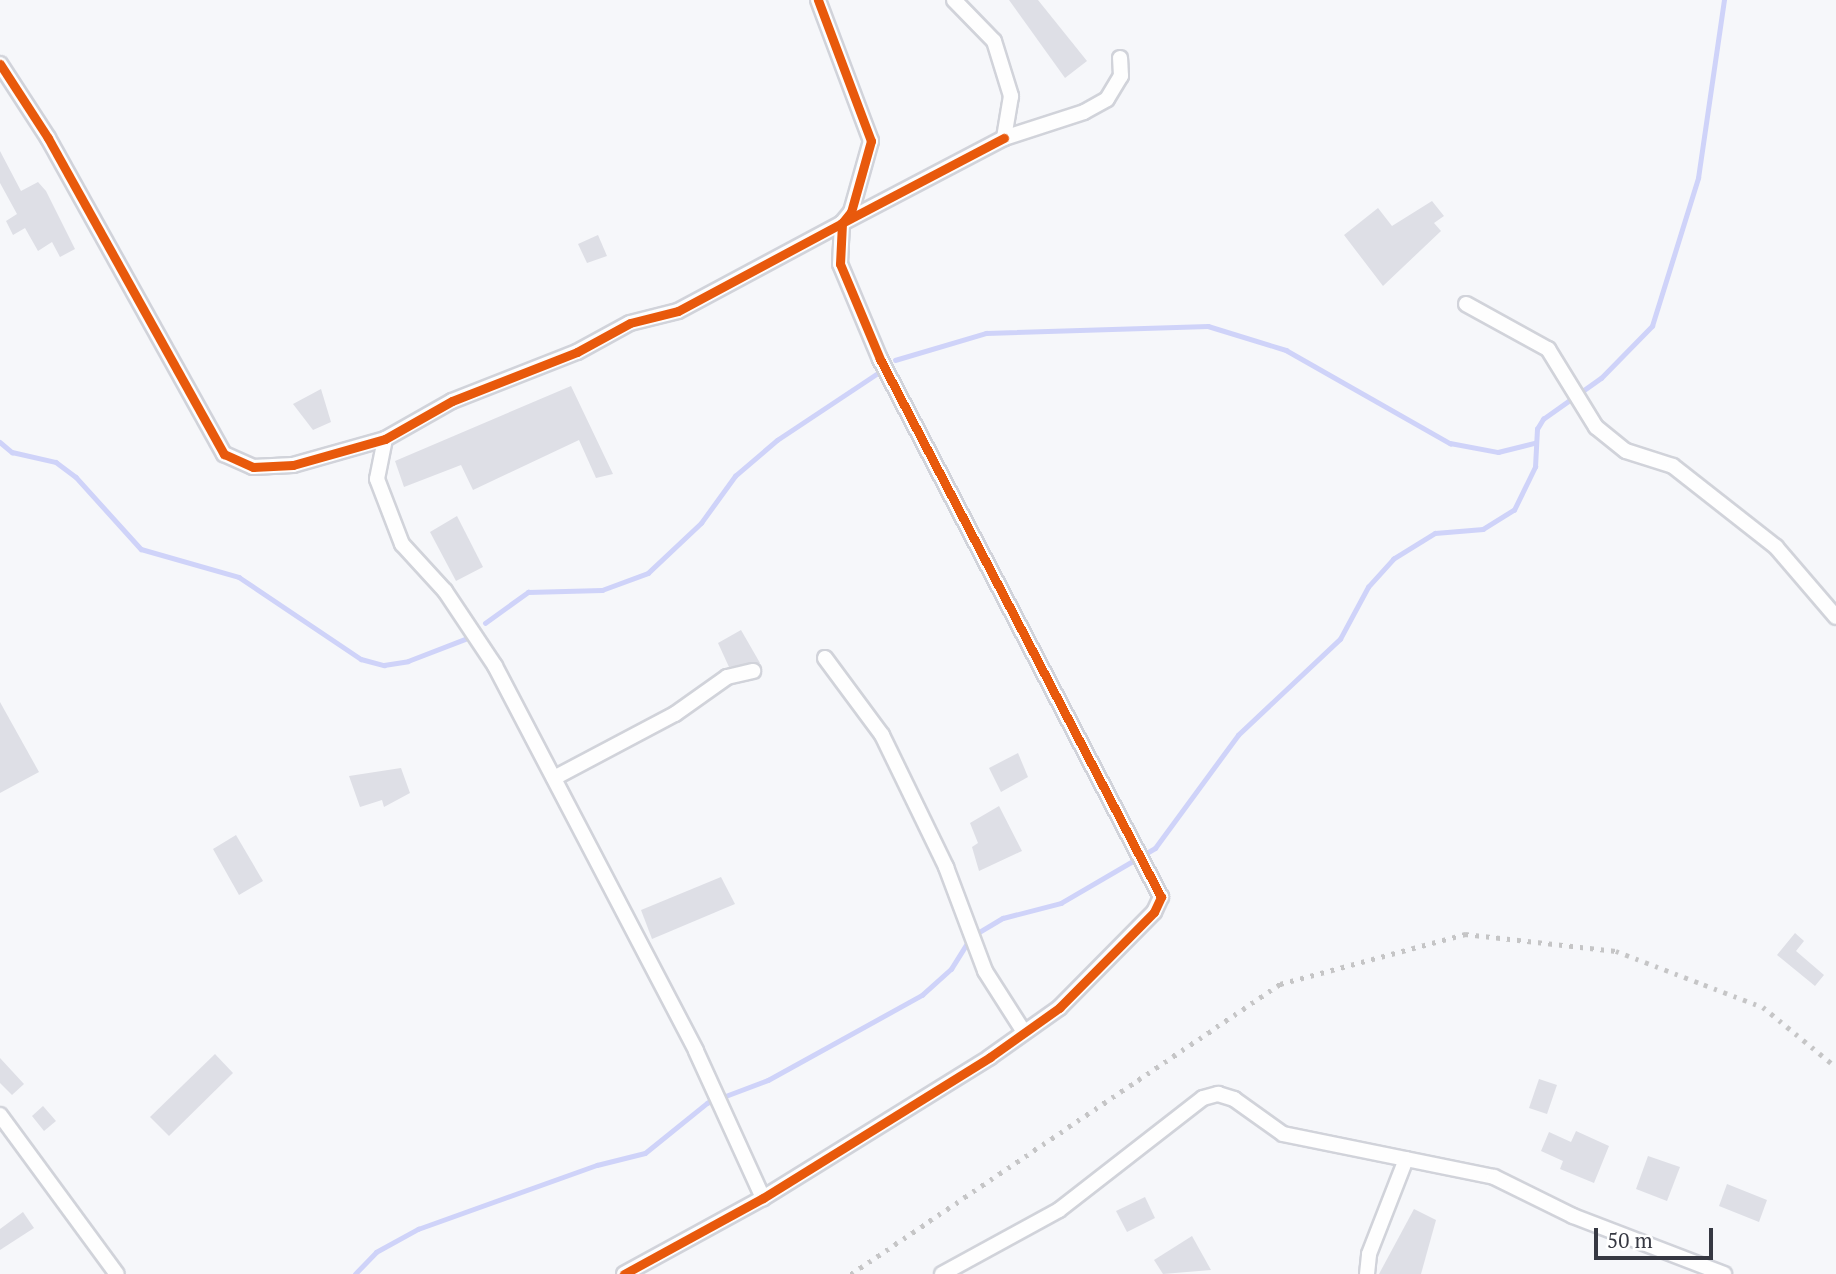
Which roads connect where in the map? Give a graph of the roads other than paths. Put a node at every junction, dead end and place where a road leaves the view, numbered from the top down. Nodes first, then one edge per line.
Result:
1 (818, 0) edge
2 (954, 0) edge
3 (1120, 58) dead end
4 (0, 64) edge
5 (1004, 138) junction
6 (842, 223) junction
7 (1466, 304) dead end
8 (385, 439) junction
9 (1836, 617) edge
10 (825, 658) dead end
11 (753, 671) dead end
12 (554, 778) junction
13 (1024, 1032) junction
14 (0, 1115) edge
15 (1406, 1160) junction
16 (763, 1198) junction
17 (117, 1274) edge
18 (624, 1274) edge
19 (942, 1274) edge
20 (1367, 1274) edge
21 (1724, 1274) edge

1 - 6 street
2 - 5 street
3 - 5 street
4 - 8 street
5 - 6 street
6 - 8 street
6 - 13 street
7 - 9 street
8 - 12 street
10 - 13 street
11 - 12 street
12 - 16 street
13 - 16 street
14 - 17 street
15 - 19 street
15 - 20 street
15 - 21 street
16 - 18 street

